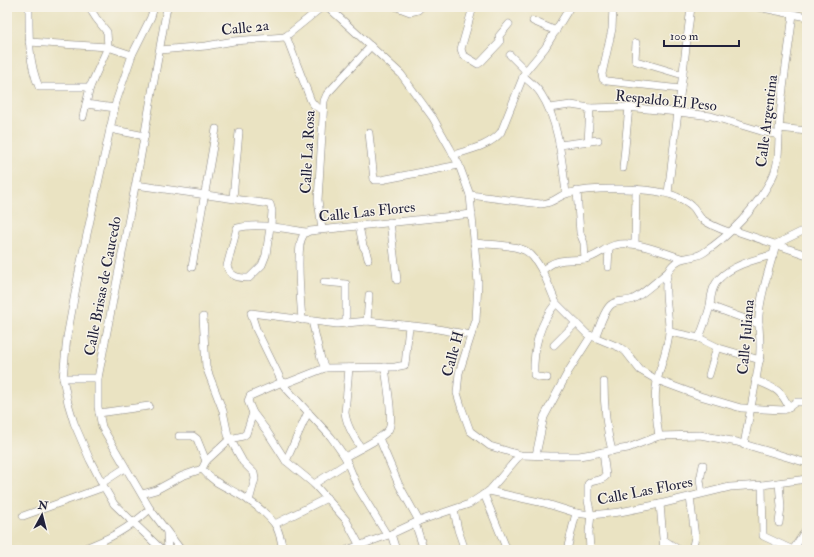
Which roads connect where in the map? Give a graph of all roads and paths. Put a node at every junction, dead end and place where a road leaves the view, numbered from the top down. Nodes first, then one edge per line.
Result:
1 (29, 7) edge
2 (89, 7) edge
3 (154, 7) edge
4 (167, 7) edge
5 (322, 7) edge
6 (328, 7) edge
7 (397, 7) edge
8 (421, 7) edge
9 (473, 7) edge
10 (570, 7) edge
11 (613, 7) edge
12 (690, 7) edge
13 (758, 7) edge
14 (793, 14) junction
15 (807, 17) edge
16 (532, 21) dead end
17 (509, 24) dead end
18 (556, 31) junction
19 (286, 36) junction
20 (29, 42) junction
21 (636, 43) dead end
22 (371, 46) junction
23 (108, 47) junction
24 (160, 50) junction
25 (510, 54) dead end
26 (132, 55) junction
27 (525, 74) junction
28 (683, 75) junction
29 (90, 87) junction
30 (681, 89) junction
31 (86, 104) junction
32 (629, 107) junction
33 (115, 108) junction
34 (549, 108) junction
35 (590, 108) junction
36 (323, 110) junction
37 (678, 112) junction
38 (83, 118) dead end
39 (110, 129) junction
40 (216, 129) dead end
41 (779, 131) junction
42 (807, 131) edge
43 (239, 132) dead end
44 (369, 133) dead end
45 (145, 136) junction
46 (598, 140) dead end
47 (588, 142) junction
48 (559, 145) junction
49 (453, 155) junction
50 (459, 165) junction
51 (623, 168) dead end
52 (136, 185) junction
53 (636, 189) junction
54 (577, 191) junction
55 (566, 193) junction
56 (668, 193) junction
57 (204, 194) junction
58 (470, 195) junction
59 (233, 198) junction
60 (472, 214) junction
61 (390, 222) junction
62 (359, 226) junction
63 (270, 227) junction
64 (322, 229) junction
65 (807, 229) edge
66 (731, 231) junction
67 (306, 232) junction
68 (474, 243) junction
69 (635, 244) junction
70 (776, 244) junction
71 (609, 248) junction
72 (773, 255) junction
73 (807, 255) edge
74 (681, 258) junction
75 (368, 259) dead end
76 (585, 259) junction
77 (192, 266) dead end
78 (608, 267) dead end
79 (542, 271) junction
80 (668, 272) junction
81 (397, 280) dead end
82 (324, 282) dead end
83 (369, 295) dead end
84 (556, 303) junction
85 (710, 306) junction
86 (203, 317) dead end
87 (302, 320) junction
88 (312, 321) junction
89 (367, 321) junction
90 (346, 323) junction
91 (576, 323) junction
92 (758, 324) junction
93 (409, 326) junction
94 (670, 332) junction
95 (471, 335) junction
96 (593, 336) junction
97 (699, 338) junction
98 (557, 347) dead end
99 (717, 347) junction
100 (760, 360) junction
101 (385, 367) junction
102 (325, 368) junction
103 (349, 368) junction
104 (709, 375) dead end
105 (63, 378) junction
106 (98, 378) junction
107 (547, 378) dead end
108 (658, 380) junction
109 (755, 380) junction
110 (282, 382) junction
111 (604, 382) dead end
112 (807, 402) edge
113 (149, 406) dead end
114 (789, 408) junction
115 (750, 409) junction
116 (308, 412) junction
117 (99, 413) junction
118 (253, 413) junction
119 (179, 436) dead end
120 (659, 436) junction
121 (379, 438) junction
122 (230, 439) junction
123 (744, 444) junction
124 (361, 448) junction
125 (612, 451) junction
126 (603, 452) junction
127 (520, 455) junction
128 (536, 456) junction
129 (346, 460) junction
130 (206, 461) junction
131 (286, 461) junction
132 (807, 463) edge
133 (703, 465) dead end
134 (125, 468) junction
135 (202, 469) junction
136 (807, 479) edge
137 (779, 483) junction
138 (314, 484) junction
139 (103, 485) junction
140 (762, 485) junction
141 (487, 493) junction
142 (702, 493) junction
143 (142, 494) junction
144 (690, 497) junction
145 (327, 498) junction
146 (249, 501) junction
147 (660, 504) junction
148 (150, 509) junction
149 (454, 510) junction
150 (576, 513) junction
151 (591, 514) junction
152 (22, 516) dead end
153 (417, 522) junction
154 (135, 523) junction
155 (779, 523) dead end
156 (275, 524) junction
157 (807, 528) edge
158 (167, 533) junction
159 (389, 534) junction
160 (664, 540) junction
161 (357, 548) edge
162 (81, 550) edge
163 (162, 550) edge
164 (168, 550) edge
165 (181, 550) edge
166 (283, 550) edge
167 (347, 550) edge
168 (396, 550) edge
169 (424, 550) edge
170 (465, 550) edge
171 (508, 550) edge
172 (567, 550) edge
173 (590, 550) edge
174 (664, 550) edge
175 (679, 550) edge
176 (692, 550) edge
177 (792, 550) edge

1 - 20 street
2 - 23 street
3 - 26 street
4 - 24 street, Calle Brisas de Caucedo
5 - 19 street, Calle 2a
6 - 22 street, Calle H
7 - 8 street
9 - 17 street
10 - 18 street
11 - 30 street
12 - 28 street
13 - 14 street
14 - 15 street
14 - 41 street, Calle Argentina
16 - 18 street
18 - 27 street
19 - 24 street, Calle 2a
19 - 36 street
20 - 23 street
20 - 29 street
21 - 28 street
22 - 36 street, Calle La Rosa
22 - 49 street, Calle H
23 - 26 street
23 - 29 street
24 - 45 street, Calle Brisas de Caucedo
25 - 27 street
26 - 33 street
27 - 34 street
27 - 49 street
28 - 30 street
29 - 31 street
30 - 37 street
31 - 33 street
31 - 38 street
32 - 35 street, Respaldo El Peso
32 - 37 street, Respaldo El Peso
32 - 51 street
33 - 39 street
34 - 35 street, Respaldo El Peso
34 - 48 street
35 - 47 street
36 - 64 street, Calle La Rosa
37 - 41 street, Respaldo El Peso
37 - 56 street
39 - 45 street
39 - 105 street
40 - 57 street
41 - 42 street, Respaldo El Peso
41 - 66 street, Calle Argentina
43 - 59 street
44 - 50 street
45 - 52 street, Calle Brisas de Caucedo
46 - 47 street
47 - 48 street
48 - 55 street
49 - 50 street, Calle H
50 - 58 street, Calle H
52 - 57 street
52 - 106 street, Calle Brisas de Caucedo
53 - 54 street
53 - 56 street
53 - 69 street
54 - 55 street
54 - 76 street
55 - 58 street
56 - 66 street
57 - 59 street
57 - 77 street
58 - 60 street, Calle H
59 - 63 street
60 - 61 street, Calle Las Flores
60 - 68 street, Calle H
61 - 62 street, Calle Las Flores
61 - 81 street
62 - 64 street, Calle Las Flores
62 - 75 street
63 - 63 street
63 - 67 street
64 - 67 street, Calle Las Flores
65 - 70 street
66 - 70 street
66 - 74 street, Calle Argentina
67 - 87 street, Calle Las Flores
68 - 79 street
68 - 95 street, Calle H
69 - 71 street
69 - 74 street
70 - 72 street, Calle Juliana
70 - 73 street
71 - 76 street
71 - 78 street
72 - 85 street
72 - 92 street, Calle Juliana
74 - 80 street
76 - 79 street
79 - 84 street
80 - 94 street
80 - 96 street
82 - 90 street
83 - 89 street
84 - 91 street
84 - 107 street
85 - 92 street
85 - 97 street
86 - 122 street
87 - 88 street
87 - 110 street
88 - 90 street
88 - 102 street
89 - 90 street
89 - 93 street
91 - 96 street
91 - 98 street
92 - 100 street, Calle Juliana
93 - 95 street
93 - 101 street
94 - 97 street
94 - 108 street
95 - 127 street, Calle H
96 - 108 street
96 - 128 street
97 - 99 street
99 - 100 street
99 - 104 street
100 - 109 street, Calle Juliana
101 - 103 street
101 - 121 street
102 - 103 street
102 - 110 street
103 - 124 street
105 - 106 street
105 - 139 street
106 - 117 street, Calle Brisas de Caucedo
108 - 115 street
108 - 120 street
109 - 114 street
109 - 115 street, Calle Juliana
110 - 116 street
110 - 118 street
111 - 125 street
112 - 114 street
113 - 117 street
114 - 115 street
115 - 123 street, Calle Juliana
116 - 129 street
116 - 131 street
117 - 134 street, Calle Brisas de Caucedo
118 - 122 street
118 - 131 street
119 - 130 street
120 - 123 street, Calle H
120 - 125 street, Calle H
121 - 124 street
121 - 153 street
122 - 130 street
122 - 146 street
123 - 132 street, Calle H
124 - 129 street
125 - 126 street, Calle H
126 - 128 street, Calle H
126 - 151 street
127 - 128 street, Calle H
127 - 141 street
129 - 138 street
129 - 159 street
130 - 135 street
131 - 138 street
133 - 142 street
134 - 139 street
134 - 143 street, Calle Brisas de Caucedo
135 - 143 street
135 - 146 street
136 - 137 street, Calle Las Flores
137 - 140 street, Calle Las Flores
137 - 155 street
138 - 145 street
139 - 152 street
139 - 154 street
140 - 142 street, Calle Las Flores
140 - 177 street
141 - 149 street
141 - 150 street, Calle Las Flores
141 - 171 street
142 - 144 street, Calle Las Flores
143 - 148 street, Calle Brisas de Caucedo
144 - 147 street, Calle Las Flores
144 - 176 street
145 - 156 street
145 - 161 street
146 - 156 street
147 - 151 street, Calle Las Flores
147 - 160 street
148 - 154 street
148 - 158 street, Calle Brisas de Caucedo
149 - 153 street
149 - 170 street
150 - 151 street, Calle Las Flores
150 - 172 street
151 - 173 street
153 - 159 street
153 - 169 street
154 - 162 street
154 - 163 street
156 - 166 street
157 - 177 street
158 - 164 street
158 - 165 street, Calle Brisas de Caucedo
159 - 161 street
159 - 168 street
160 - 174 street
160 - 175 street
161 - 167 street

